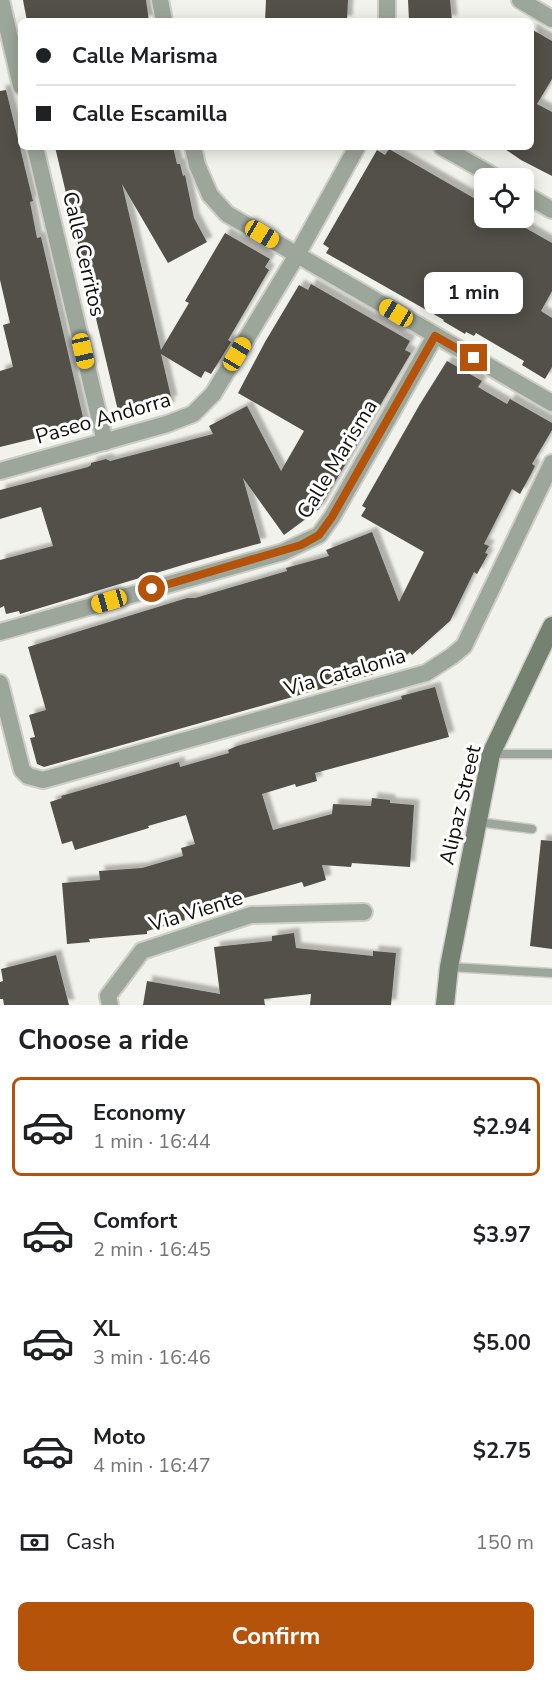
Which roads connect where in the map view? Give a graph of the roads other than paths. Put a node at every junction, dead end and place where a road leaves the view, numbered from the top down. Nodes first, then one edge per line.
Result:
1 (1, 0) edge
2 (160, 0) edge
3 (387, 0) edge
4 (520, 0) edge
5 (163, 18) edge
6 (387, 18) edge
7 (552, 19) edge
8 (18, 73) edge
9 (36, 150) edge
10 (194, 150) edge
11 (355, 150) edge
12 (447, 150) edge
13 (479, 168) edge
14 (534, 200) edge
15 (552, 210) edge
16 (297, 255) junction
17 (435, 336) junction
18 (552, 403) edge
19 (105, 442) junction
20 (552, 463) edge
21 (0, 471) edge
22 (552, 626) edge
23 (0, 633) edge
24 (0, 683) edge
25 (491, 754) junction
26 (552, 754) edge
27 (478, 822) junction
28 (532, 829) dead end
29 (364, 912) dead end
30 (449, 967) junction
31 (552, 973) edge
32 (110, 1005) edge
33 (445, 1005) edge

1 - 8 street
2 - 5 street
3 - 6 street
4 - 7 street
9 - 19 street, Calle Cerritos
10 - 16 street
11 - 16 street, Paseo Andorra
12 - 13 street
14 - 15 street
16 - 17 street
16 - 19 street, Paseo Andorra
17 - 18 street
17 - 23 street, Calle Marisma
19 - 21 street, Paseo Andorra
20 - 24 street, Via Catalonia
22 - 25 main road, Alipaz Street
25 - 26 lane
25 - 27 main road, Alipaz Street
27 - 28 lane
27 - 30 main road, Alipaz Street
29 - 32 street, Via Viente
30 - 31 lane
30 - 33 main road, Alipaz Street

